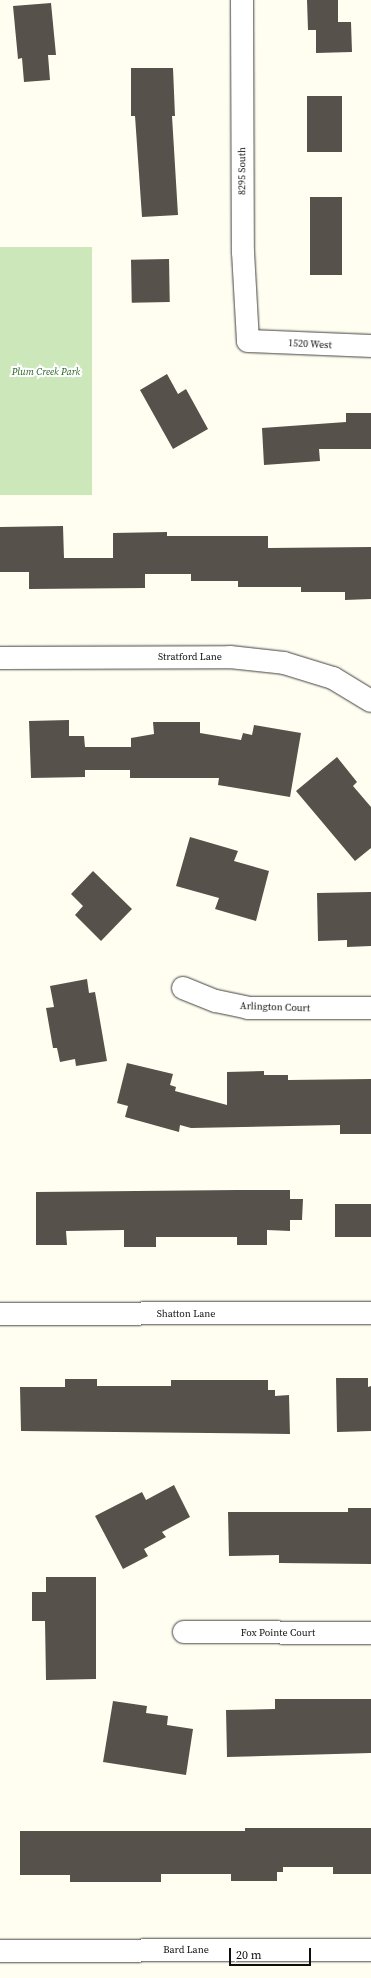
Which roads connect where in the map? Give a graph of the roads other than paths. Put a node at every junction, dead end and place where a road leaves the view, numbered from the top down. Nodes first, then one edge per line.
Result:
1 (242, 0) edge
2 (248, 341) joint
3 (371, 346) edge
4 (0, 658) edge
5 (371, 701) edge
6 (183, 988) dead end
7 (371, 1008) edge
8 (371, 1313) edge
9 (0, 1314) edge
10 (184, 1632) dead end
11 (371, 1633) edge
12 (371, 1950) edge
13 (0, 1951) edge

1 - 2 street, 8295 South
2 - 3 street, 1520 West
4 - 5 street, Stratford Lane
6 - 7 street, Arlington Court
8 - 9 street, Shatton Lane
10 - 11 street, Fox Pointe Court
12 - 13 street, Bard Lane

